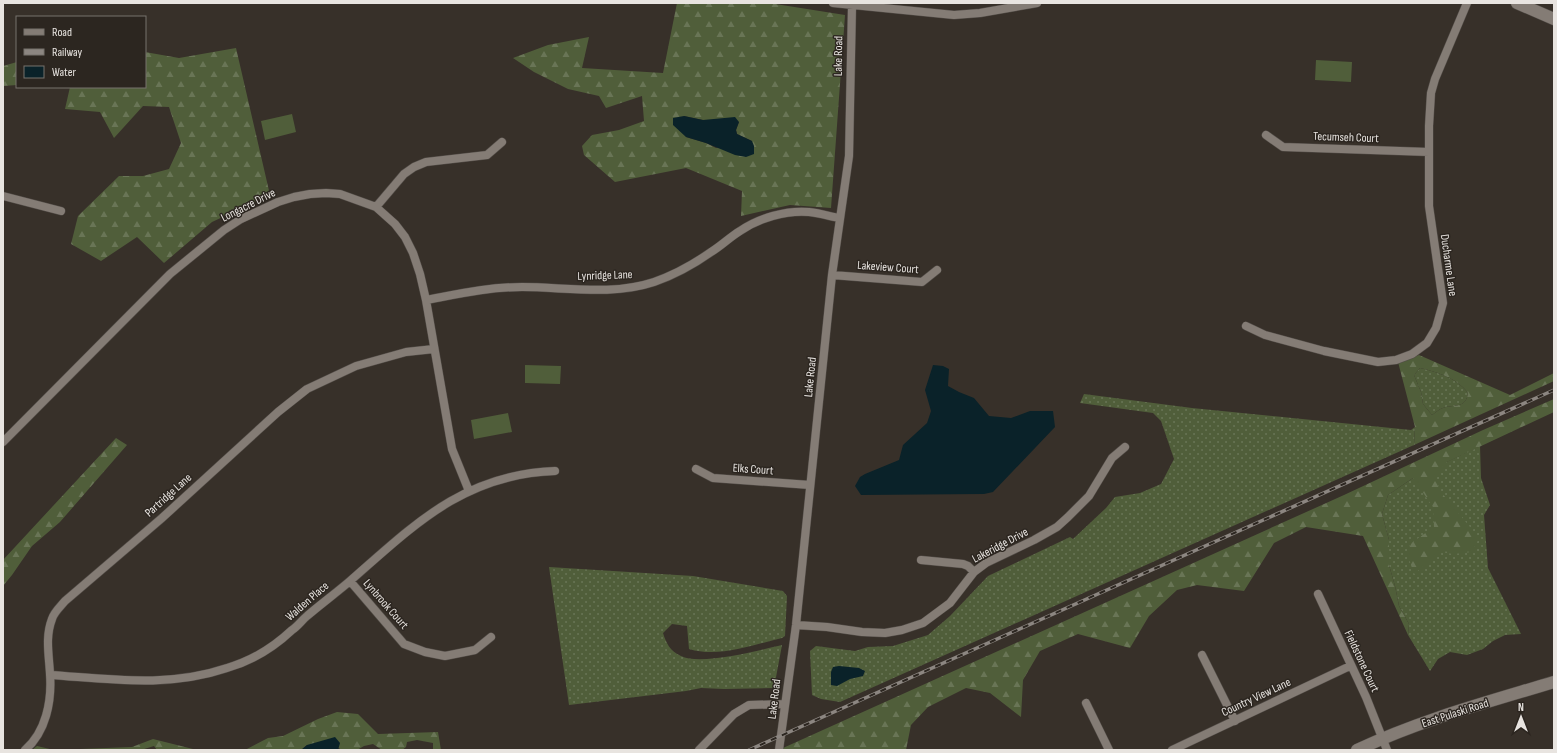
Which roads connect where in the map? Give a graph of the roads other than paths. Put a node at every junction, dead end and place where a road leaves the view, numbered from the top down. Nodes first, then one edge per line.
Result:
1 (832, 3) edge
2 (1037, 3) edge
3 (1467, 3) edge
4 (1517, 3) edge
5 (852, 6) junction
6 (1554, 19) edge
7 (1266, 135) dead end
8 (502, 142) dead end
9 (1429, 152) junction
10 (3, 196) edge
11 (376, 207) junction
12 (61, 211) dead end
13 (839, 218) junction
14 (937, 270) dead end
15 (832, 275) junction
16 (426, 300) junction
17 (1246, 326) dead end
18 (434, 349) junction
19 (3, 442) edge
20 (1125, 447) dead end
21 (696, 469) dead end
22 (555, 471) dead end
23 (810, 485) junction
24 (468, 491) junction
25 (921, 560) dead end
26 (974, 572) junction
27 (350, 581) junction
28 (1318, 594) dead end
29 (796, 626) junction
30 (491, 637) dead end
31 (1202, 655) dead end
32 (1350, 666) junction
33 (50, 675) junction
34 (1554, 682) edge
35 (1086, 703) dead end
36 (785, 704) junction
37 (1235, 721) junction
38 (1382, 738) junction
39 (25, 750) edge
40 (699, 750) edge
41 (779, 750) edge
42 (1109, 750) edge
43 (1172, 750) edge
44 (1357, 750) edge
45 (1387, 750) edge

1 - 5 street
2 - 5 street
3 - 9 street, Ducharme Lane
4 - 6 main road
5 - 13 street, Lake Road
7 - 9 street, Tecumseh Court
8 - 11 street
9 - 17 street, Ducharme Lane
10 - 12 street
11 - 16 street, Longacre Drive
11 - 19 street, Longacre Drive
13 - 15 street, Lake Road
13 - 16 street, Lynridge Lane
14 - 15 street, Lakeview Court
15 - 23 street, Lake Road
16 - 18 street, Longacre Drive
18 - 24 street, Longacre Drive
18 - 33 street, Partridge Lane
20 - 26 street, Lakeridge Drive
21 - 23 street, Elks Court
22 - 24 street, Walden Place
23 - 29 street, Lake Road
24 - 27 street, Walden Place
25 - 26 street
26 - 29 street, Lakeridge Drive
27 - 30 street, Lynbrook Court
27 - 33 street, Walden Place
28 - 32 street, Fieldstone Court
29 - 36 street, Lake Road
31 - 37 street
32 - 37 street, Country View Lane
32 - 38 street, Fieldstone Court
33 - 39 street, Partridge Lane
34 - 38 main road, East Pulaski Road
35 - 42 street
36 - 40 street
36 - 41 street, Lake Road
37 - 43 street, Country View Lane
38 - 44 main road, East Pulaski Road
38 - 45 street, Fieldstone Court

